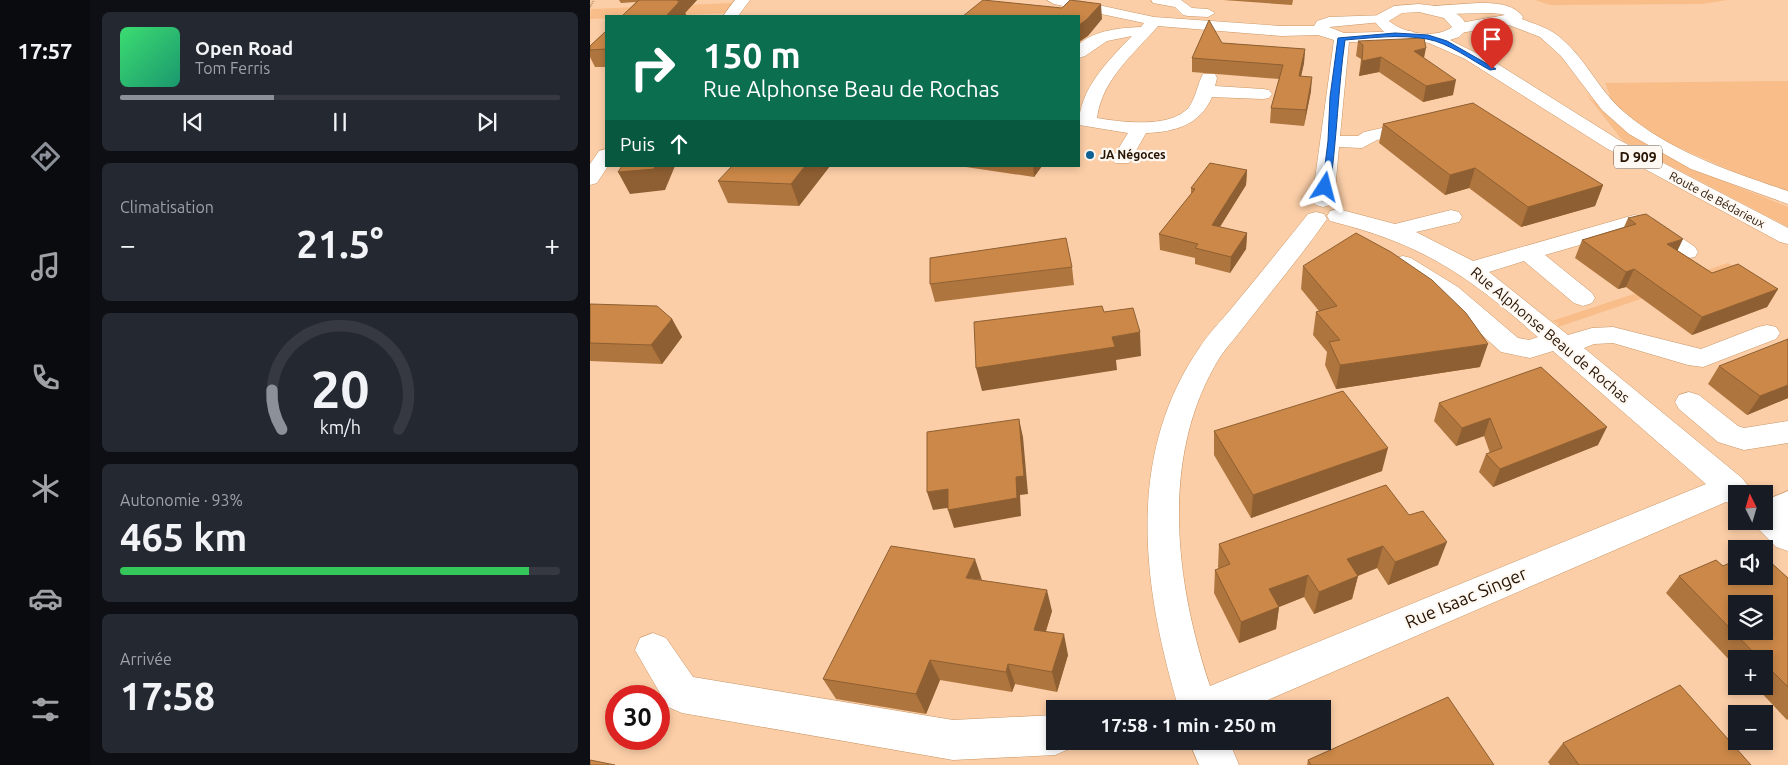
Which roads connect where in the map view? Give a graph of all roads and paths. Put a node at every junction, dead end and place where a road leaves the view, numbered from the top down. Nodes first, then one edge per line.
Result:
1 (594, 0) edge
2 (743, 0) edge
3 (1054, 0) edge
4 (1158, 0) edge
5 (1403, 0) edge
6 (590, 7) edge
7 (1426, 9) junction
8 (1387, 10) edge
9 (1514, 11) junction
10 (731, 15) edge
11 (1150, 26) junction
12 (1231, 26) junction
13 (1320, 30) junction
14 (1457, 30) junction
15 (1411, 36) junction
16 (1428, 37) junction
17 (1342, 38) junction
18 (1080, 52) edge
19 (1492, 69) junction
20 (1263, 94) dead end
21 (1083, 121) edge
22 (1436, 122) edge
23 (1140, 128) junction
24 (1332, 141) junction
25 (605, 156) edge
26 (1122, 159) dead end
27 (590, 179) edge
28 (1788, 198) edge
29 (1326, 212) junction
30 (1450, 217) dead end
31 (1788, 237) edge
32 (1389, 242) junction
33 (1687, 252) dead end
34 (1529, 254) junction
35 (1472, 269) junction
36 (1583, 298) dead end
37 (1767, 334) dead end
38 (1561, 343) junction
39 (1689, 402) dead end
40 (1788, 432) edge
41 (1728, 485) edge
42 (1728, 492) edge
43 (1788, 504) edge
44 (1773, 512) edge
45 (1773, 524) edge
46 (1788, 537) edge
47 (653, 650) dead end
48 (1196, 700) edge
49 (1221, 700) edge
50 (1046, 735) edge
51 (1213, 750) edge
52 (1219, 765) edge

1 - 6 path
2 - 10 street
3 - 11 street
4 - 12 street
5 - 7 street
7 - 8 street
7 - 9 street
7 - 14 street, Route de Bédarieux
8 - 13 street
8 - 15 street
9 - 14 street
9 - 28 street
11 - 12 street
11 - 18 street
11 - 21 street
12 - 13 street
13 - 17 street
14 - 16 street
14 - 19 street, Route de Bédarieux / D 909
15 - 16 street
15 - 17 street
16 - 19 street, Route de Bédarieux / D 909
17 - 24 street
19 - 31 street, Route de Bédarieux / D 909
20 - 23 street
21 - 23 street
22 - 24 street
23 - 26 street
24 - 29 street
25 - 27 street
29 - 32 street, Rue Alphonse Beau de Rochas
29 - 48 street
30 - 32 street
32 - 35 street, Rue Alphonse Beau de Rochas
32 - 38 street
33 - 34 street
34 - 35 street
34 - 36 street
35 - 38 street, Rue Alphonse Beau de Rochas
37 - 38 street
38 - 41 street, Rue Alphonse Beau de Rochas
39 - 40 street
42 - 49 street, Rue Isaac Singer
43 - 44 street
45 - 46 street
47 - 50 street
51 - 52 street

